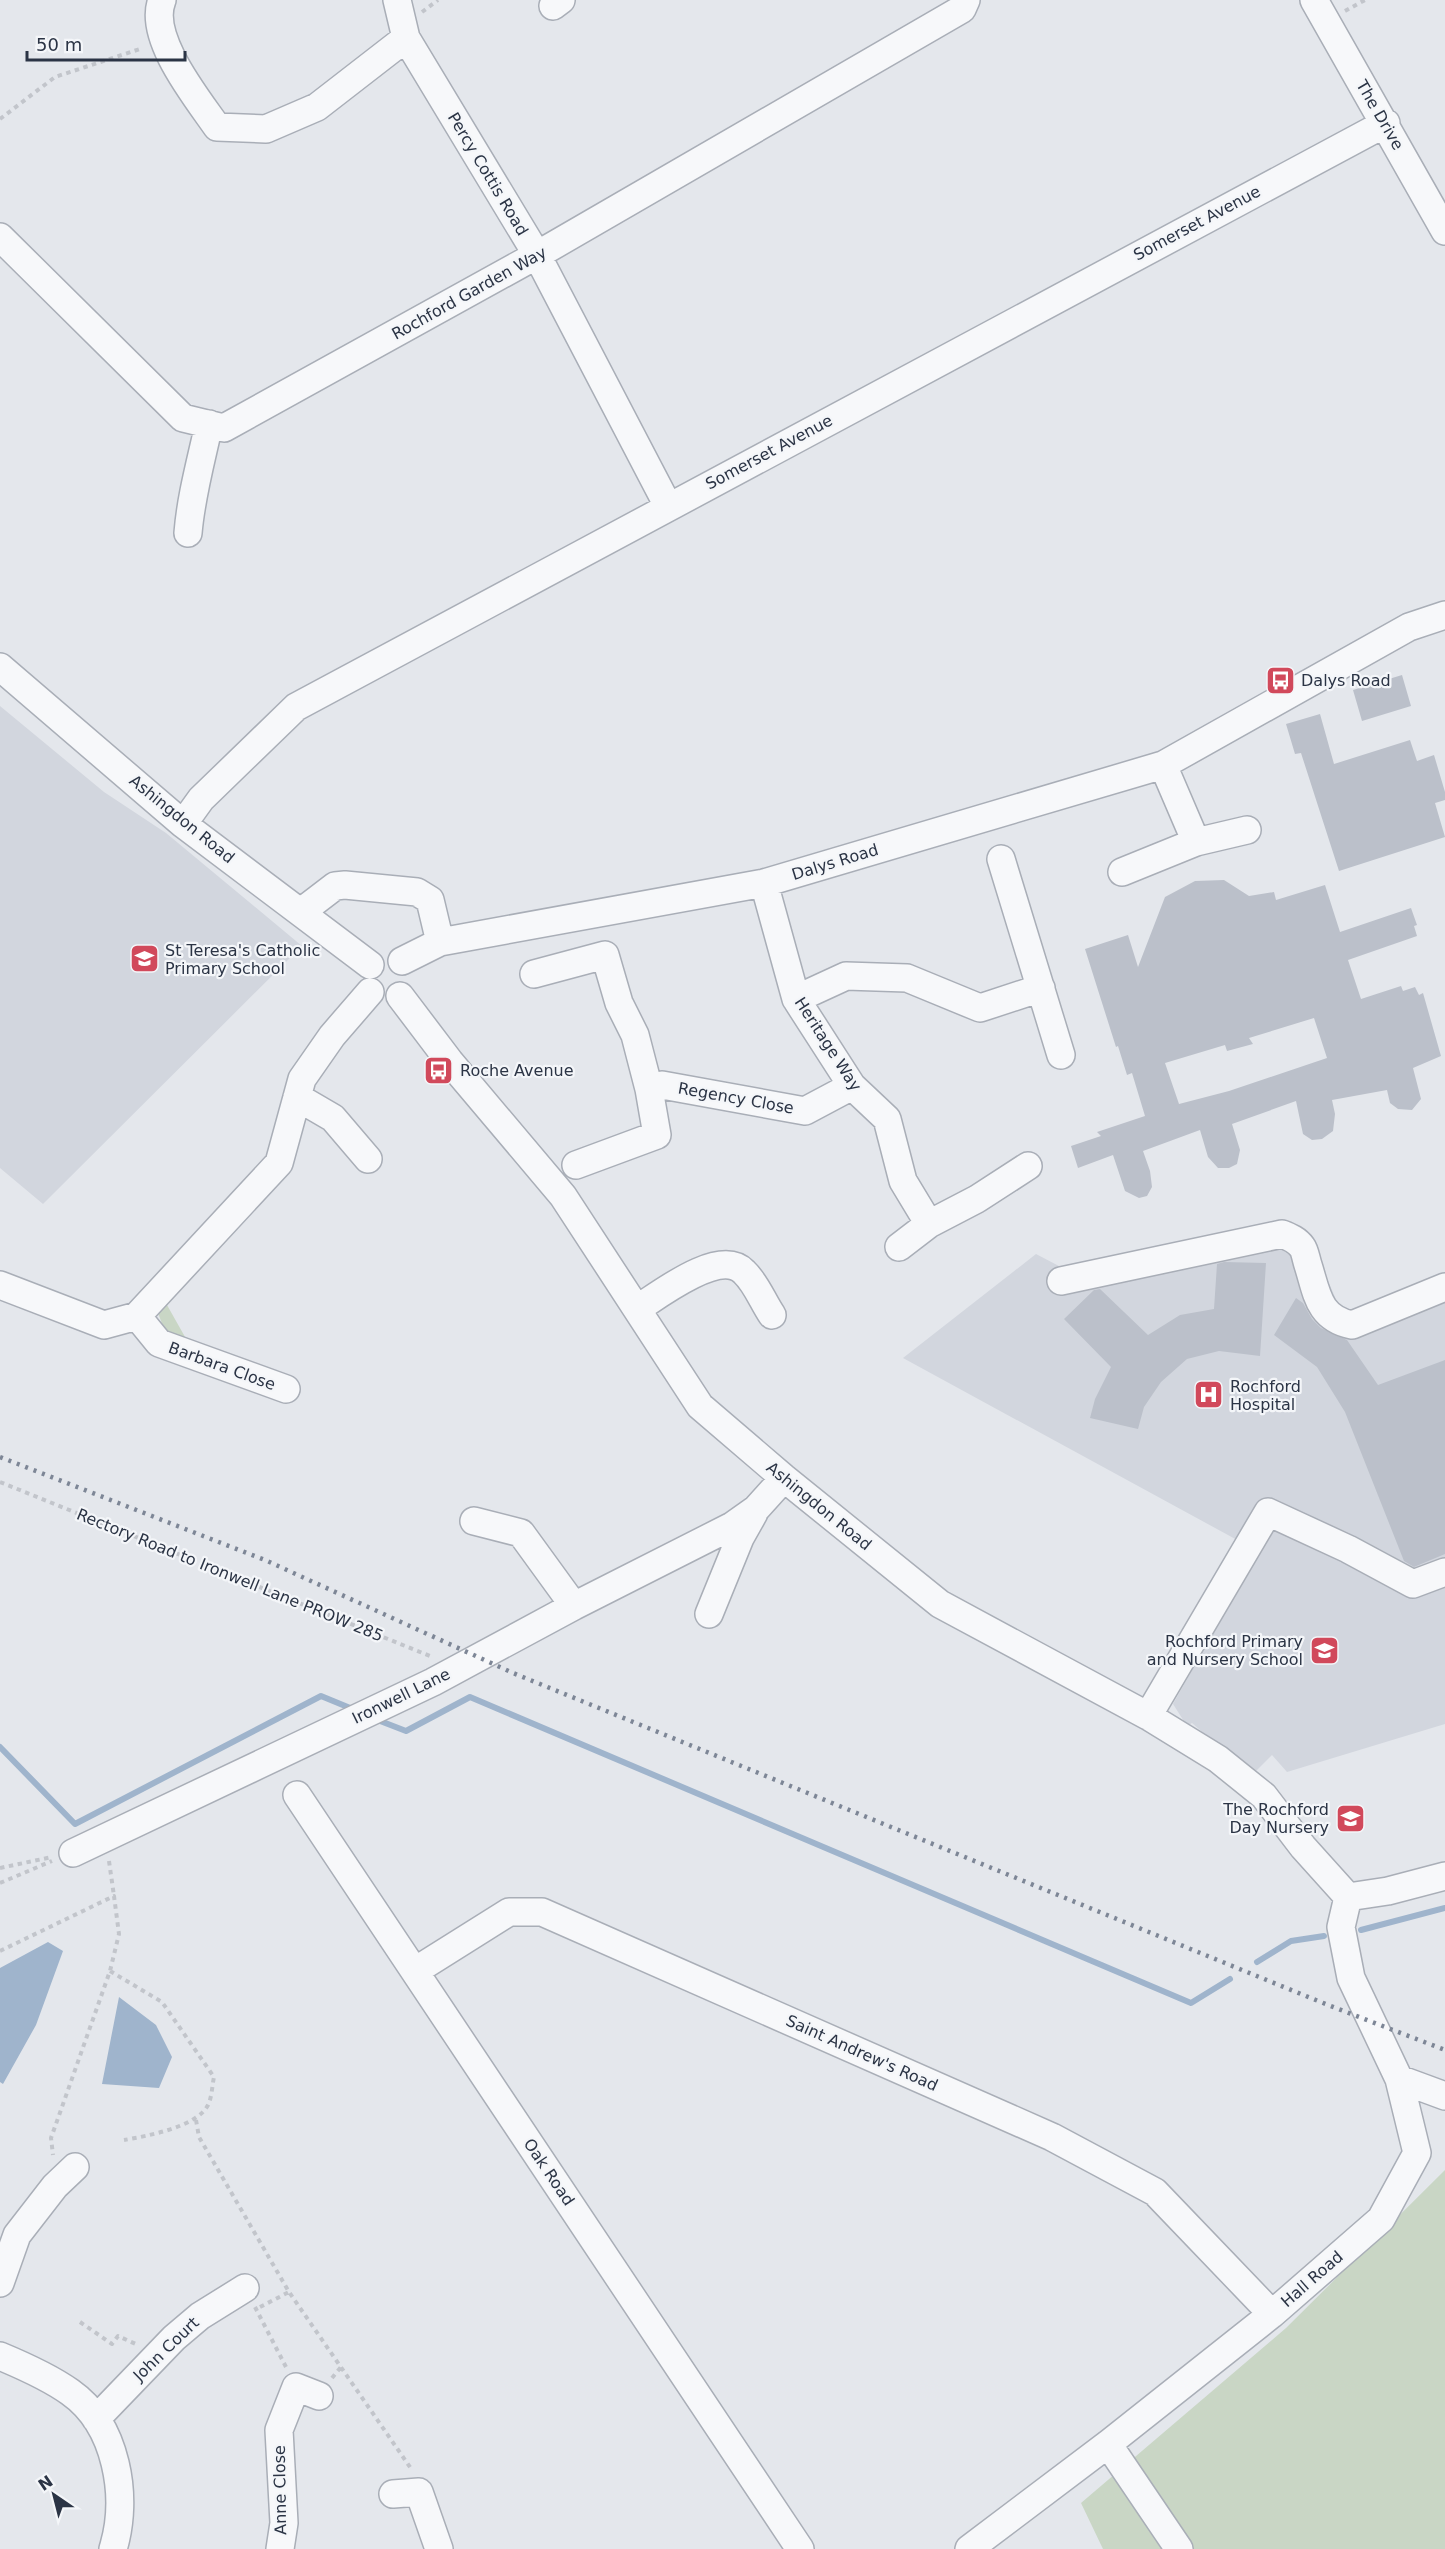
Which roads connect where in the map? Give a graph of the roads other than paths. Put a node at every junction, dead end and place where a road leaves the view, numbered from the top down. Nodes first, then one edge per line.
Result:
1 (162, 0) edge
2 (397, 0) edge
3 (966, 0) edge
4 (1314, 0) edge
5 (406, 38) junction
6 (1386, 123) junction
7 (1445, 231) edge
8 (0, 237) edge
9 (537, 255) junction
10 (209, 424) junction
11 (668, 506) junction
12 (188, 533) dead end
13 (1445, 615) edge
14 (0, 667) edge
15 (1163, 765) junction
16 (183, 824) junction
17 (1247, 830) dead end
18 (1196, 842) junction
19 (1001, 859) dead end
20 (1122, 872) dead end
21 (764, 884) junction
22 (301, 912) junction
23 (440, 942) junction
24 (402, 961) junction
25 (370, 965) junction
26 (534, 974) dead end
27 (1041, 988) junction
28 (370, 992) junction
29 (400, 996) junction
30 (796, 999) junction
31 (1061, 1055) dead end
32 (852, 1086) junction
33 (649, 1089) junction
34 (297, 1098) junction
35 (368, 1159) dead end
36 (576, 1165) dead end
37 (1028, 1166) dead end
38 (929, 1224) junction
39 (899, 1246) dead end
40 (1061, 1281) dead end
41 (0, 1285) edge
42 (1445, 1287) edge
43 (637, 1309) junction
44 (137, 1316) junction
45 (772, 1316) dead end
46 (286, 1389) dead end
47 (784, 1478) junction
48 (756, 1509) junction
49 (474, 1521) dead end
50 (1445, 1572) edge
51 (574, 1606) junction
52 (709, 1614) dead end
53 (1148, 1716) junction
54 (297, 1795) dead end
55 (73, 1853) road end
56 (1445, 1876) edge
57 (1348, 1897) junction
58 (415, 1971) junction
59 (1399, 2079) junction
60 (1445, 2096) edge
61 (75, 2167) dead end
62 (0, 2283) edge
63 (250, 2299) road end
64 (1272, 2313) junction
65 (0, 2355) edge
66 (307, 2392) road end
67 (96, 2419) junction
68 (1108, 2444) junction
69 (393, 2494) dead end
70 (113, 2549) edge
71 (280, 2549) edge
72 (439, 2549) edge
73 (800, 2549) edge
74 (969, 2549) edge
75 (1179, 2549) edge

1 - 5 street
2 - 5 street, Percy Cottis Road
3 - 9 street, Rochford Garden Way
4 - 6 street, The Drive
5 - 9 street, Percy Cottis Road
6 - 7 street, The Drive
6 - 11 street, Somerset Avenue
8 - 10 street, Rochford Garden Way
9 - 10 street, Rochford Garden Way
9 - 11 street, Percy Cottis Road
10 - 12 street
11 - 16 street, Somerset Avenue
13 - 15 street, Dalys Road
14 - 16 street, Ashingdon Road
15 - 18 street
15 - 21 street, Dalys Road
16 - 22 street, Ashingdon Road
17 - 18 street
18 - 20 street
19 - 27 street
21 - 23 street, Dalys Road
21 - 30 street, Heritage Way
22 - 23 street
22 - 25 street, Ashingdon Road
23 - 24 street, Dalys Road
24 - 25 street
24 - 29 street
25 - 28 street
26 - 33 street
27 - 30 street
27 - 31 street
28 - 29 street
28 - 34 street
29 - 43 street, Ashingdon Road
30 - 32 street, Heritage Way
32 - 33 street, Regency Close
32 - 38 street, Heritage Way
33 - 36 street
34 - 35 street
34 - 44 street
37 - 38 street
38 - 39 street
40 - 42 street
41 - 44 street
43 - 45 street
43 - 47 street, Ashingdon Road
44 - 46 street, Barbara Close
47 - 48 street, Ironwell Lane
47 - 53 street, Ashingdon Road
48 - 51 street, Ironwell Lane
48 - 52 street
49 - 51 street
50 - 53 street
51 - 55 street, Ironwell Lane
53 - 57 street, Ashingdon Road
54 - 58 street, Oak Road
56 - 57 street
57 - 59 street, Hall Road
58 - 64 street, Saint Andrew's Road
58 - 73 street, Oak Road
59 - 60 street
59 - 64 street, Hall Road
61 - 62 street
63 - 67 street, John Court
64 - 68 street, Hall Road
65 - 67 street
66 - 71 street, Anne Close
67 - 70 street
68 - 74 street, Hall Road
68 - 75 street
69 - 72 street

